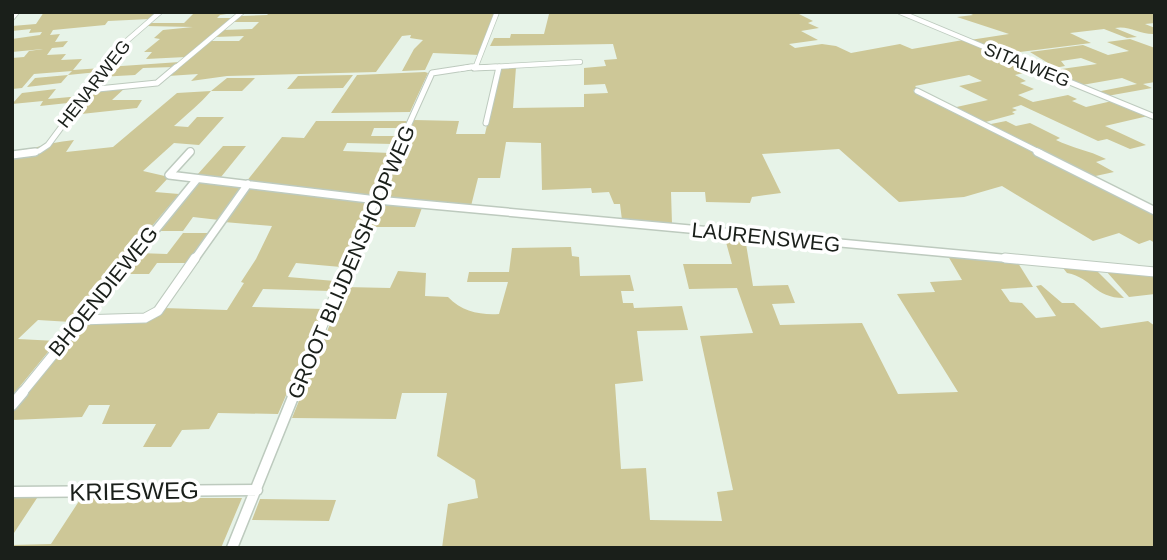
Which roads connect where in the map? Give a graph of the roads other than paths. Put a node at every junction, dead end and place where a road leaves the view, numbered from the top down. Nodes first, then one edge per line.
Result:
1 (17, 12) edge
2 (160, 12) edge
3 (242, 12) edge
4 (497, 12) edge
5 (900, 12) edge
6 (12, 18) edge
7 (580, 62) dead end
8 (499, 67) junction
9 (474, 68) junction
10 (88, 90) junction
11 (917, 91) dead end
12 (1154, 116) edge
13 (486, 123) dead end
14 (191, 151) dead end
15 (12, 155) edge
16 (197, 178) junction
17 (248, 184) junction
18 (377, 200) junction
19 (1155, 211) edge
20 (1155, 272) edge
21 (79, 320) junction
22 (12, 405) edge
23 (257, 490) junction
24 (12, 492) edge
25 (232, 548) edge

1 - 6 street
2 - 10 street, HENARWEG
3 - 10 street
4 - 9 street
5 - 12 street, SITALWEG
7 - 8 street
8 - 9 street
8 - 13 street
9 - 18 street, GROOT BLIJDENSHOOPWEG
10 - 15 street, HENARWEG
11 - 19 street
14 - 16 street, LAURENSWEG
16 - 17 street, LAURENSWEG
16 - 21 street, BHOENDIEWEG
17 - 18 street, LAURENSWEG
17 - 21 street
18 - 20 street, LAURENSWEG
18 - 23 street, GROOT BLIJDENSHOOPWEG
21 - 22 street, BHOENDIEWEG
23 - 24 street, KRIESWEG
23 - 25 street, GROOT BLIJDENSHOOPWEG

